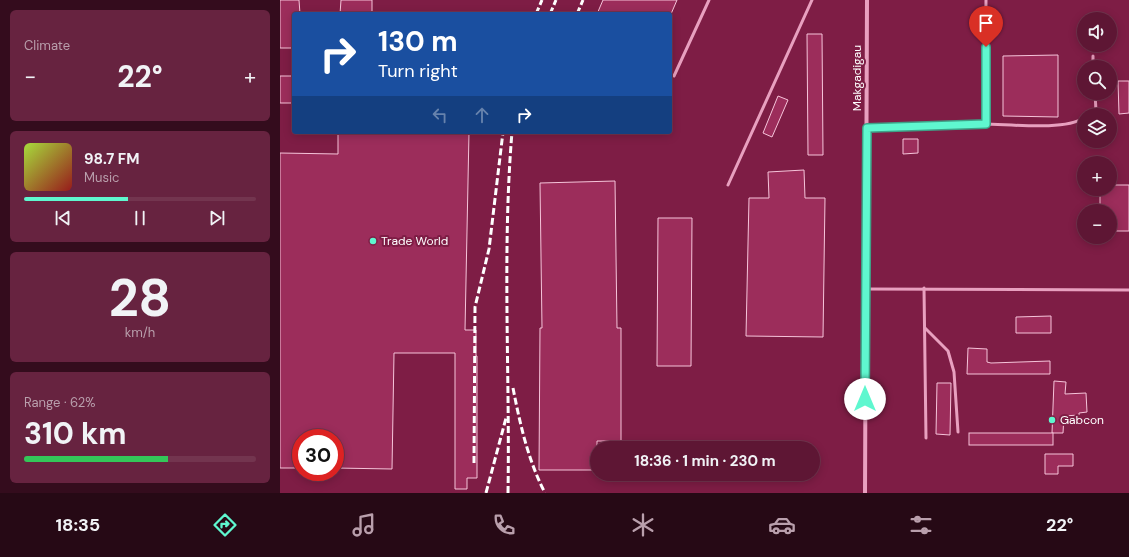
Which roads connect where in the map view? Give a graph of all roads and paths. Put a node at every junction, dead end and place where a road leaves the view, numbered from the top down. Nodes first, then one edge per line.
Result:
1 (709, 0) edge
2 (812, 0) edge
3 (867, 0) edge
4 (986, 0) edge
5 (1093, 56) dead end
6 (1093, 60) edge
7 (674, 76) dead end
8 (1077, 121) edge
9 (986, 124) junction
10 (867, 128) junction
11 (728, 185) dead end
12 (924, 288) junction
13 (865, 289) junction
14 (1129, 290) edge
15 (925, 328) junction
16 (958, 432) dead end
17 (926, 438) dead end
18 (865, 493) edge

1 - 7 lane
2 - 11 lane
3 - 10 street, Makgadigau
4 - 9 lane
5 - 6 lane
8 - 9 lane
9 - 10 lane
10 - 13 street, Makgadigau
12 - 13 lane
12 - 14 lane
12 - 15 lane
13 - 18 street, Makgadigau
15 - 16 lane
15 - 17 lane

